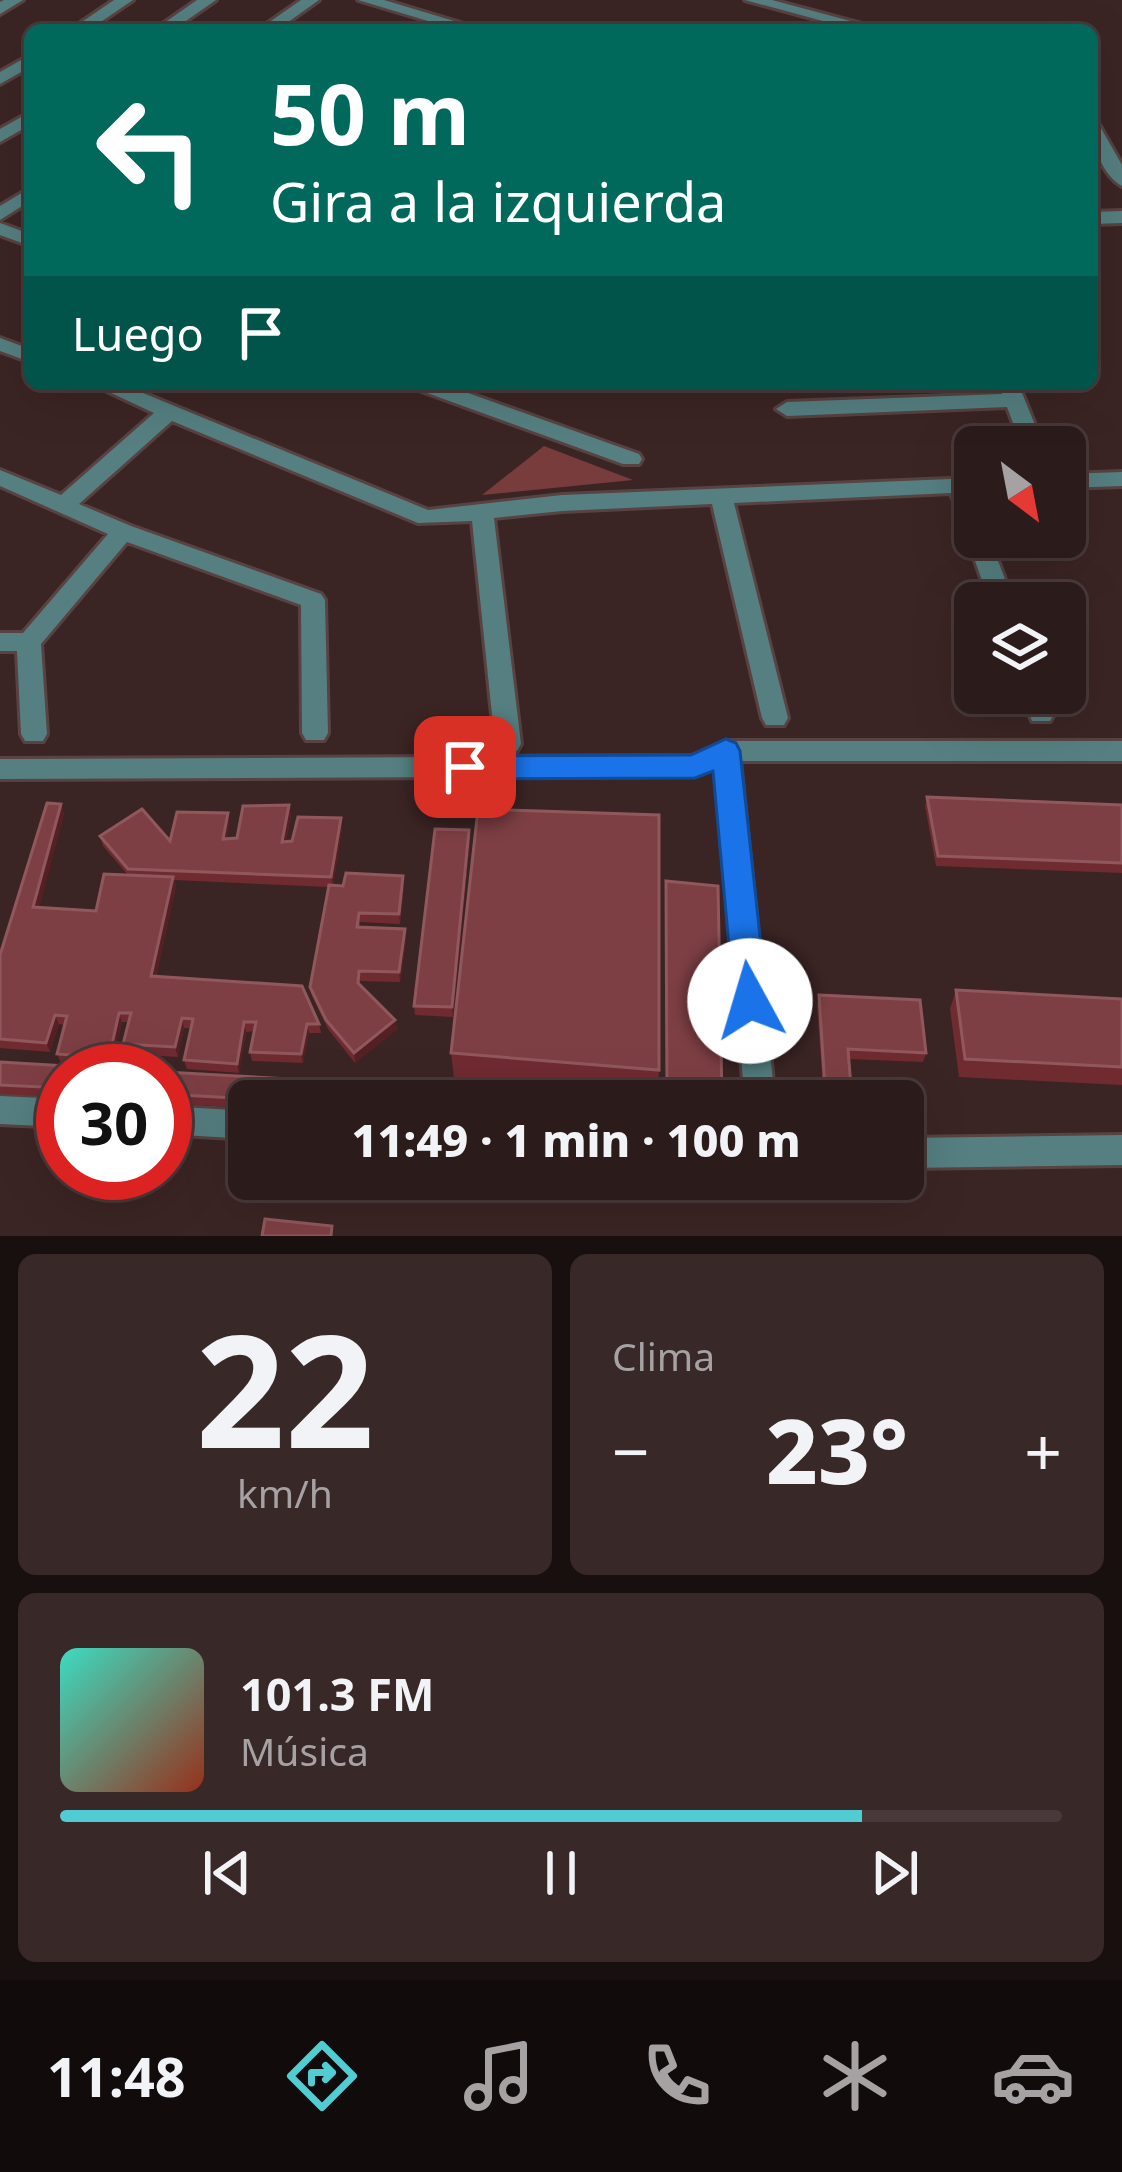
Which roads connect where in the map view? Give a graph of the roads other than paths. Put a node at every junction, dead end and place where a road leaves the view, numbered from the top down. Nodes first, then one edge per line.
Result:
1 (125, 0) edge
2 (208, 0) edge
3 (311, 0) edge
4 (366, 0) edge
5 (753, 0) edge
6 (87, 24) edge
7 (171, 24) edge
8 (275, 24) edge
9 (453, 24) edge
10 (851, 24) edge
11 (1098, 137) edge
12 (1120, 172) edge
13 (116, 390) edge
14 (440, 390) edge
15 (1012, 392) edge
16 (787, 409) dead end
17 (170, 411) junction
18 (1025, 426) edge
19 (631, 459) dead end
20 (0, 477) edge
21 (1122, 478) edge
22 (1086, 480) edge
23 (954, 486) edge
24 (721, 496) junction
25 (64, 505) junction
26 (482, 512) junction
27 (123, 532) junction
28 (0, 642) edge
29 (29, 642) junction
30 (775, 718) dead end
31 (315, 733) dead end
32 (34, 734) dead end
33 (508, 744) dead end
34 (726, 751) junction
35 (1122, 752) edge
36 (2, 776) edge
37 (758, 1080) edge
38 (0, 1110) edge
39 (36, 1112) edge
40 (192, 1122) edge
41 (228, 1124) edge
42 (1122, 1150) edge
43 (924, 1154) edge

1 - 6 street
2 - 7 street
3 - 8 street
4 - 9 street
5 - 10 street
11 - 12 street
13 - 17 street
14 - 19 street
15 - 16 street
15 - 18 street
17 - 25 street
17 - 26 street
20 - 25 street
21 - 22 street
23 - 24 street
24 - 26 street
24 - 30 street
25 - 27 street
26 - 33 street
27 - 29 street
27 - 31 street
28 - 29 street
29 - 32 street
34 - 35 street
34 - 36 street
34 - 37 street
38 - 39 street
40 - 41 street
42 - 43 street

